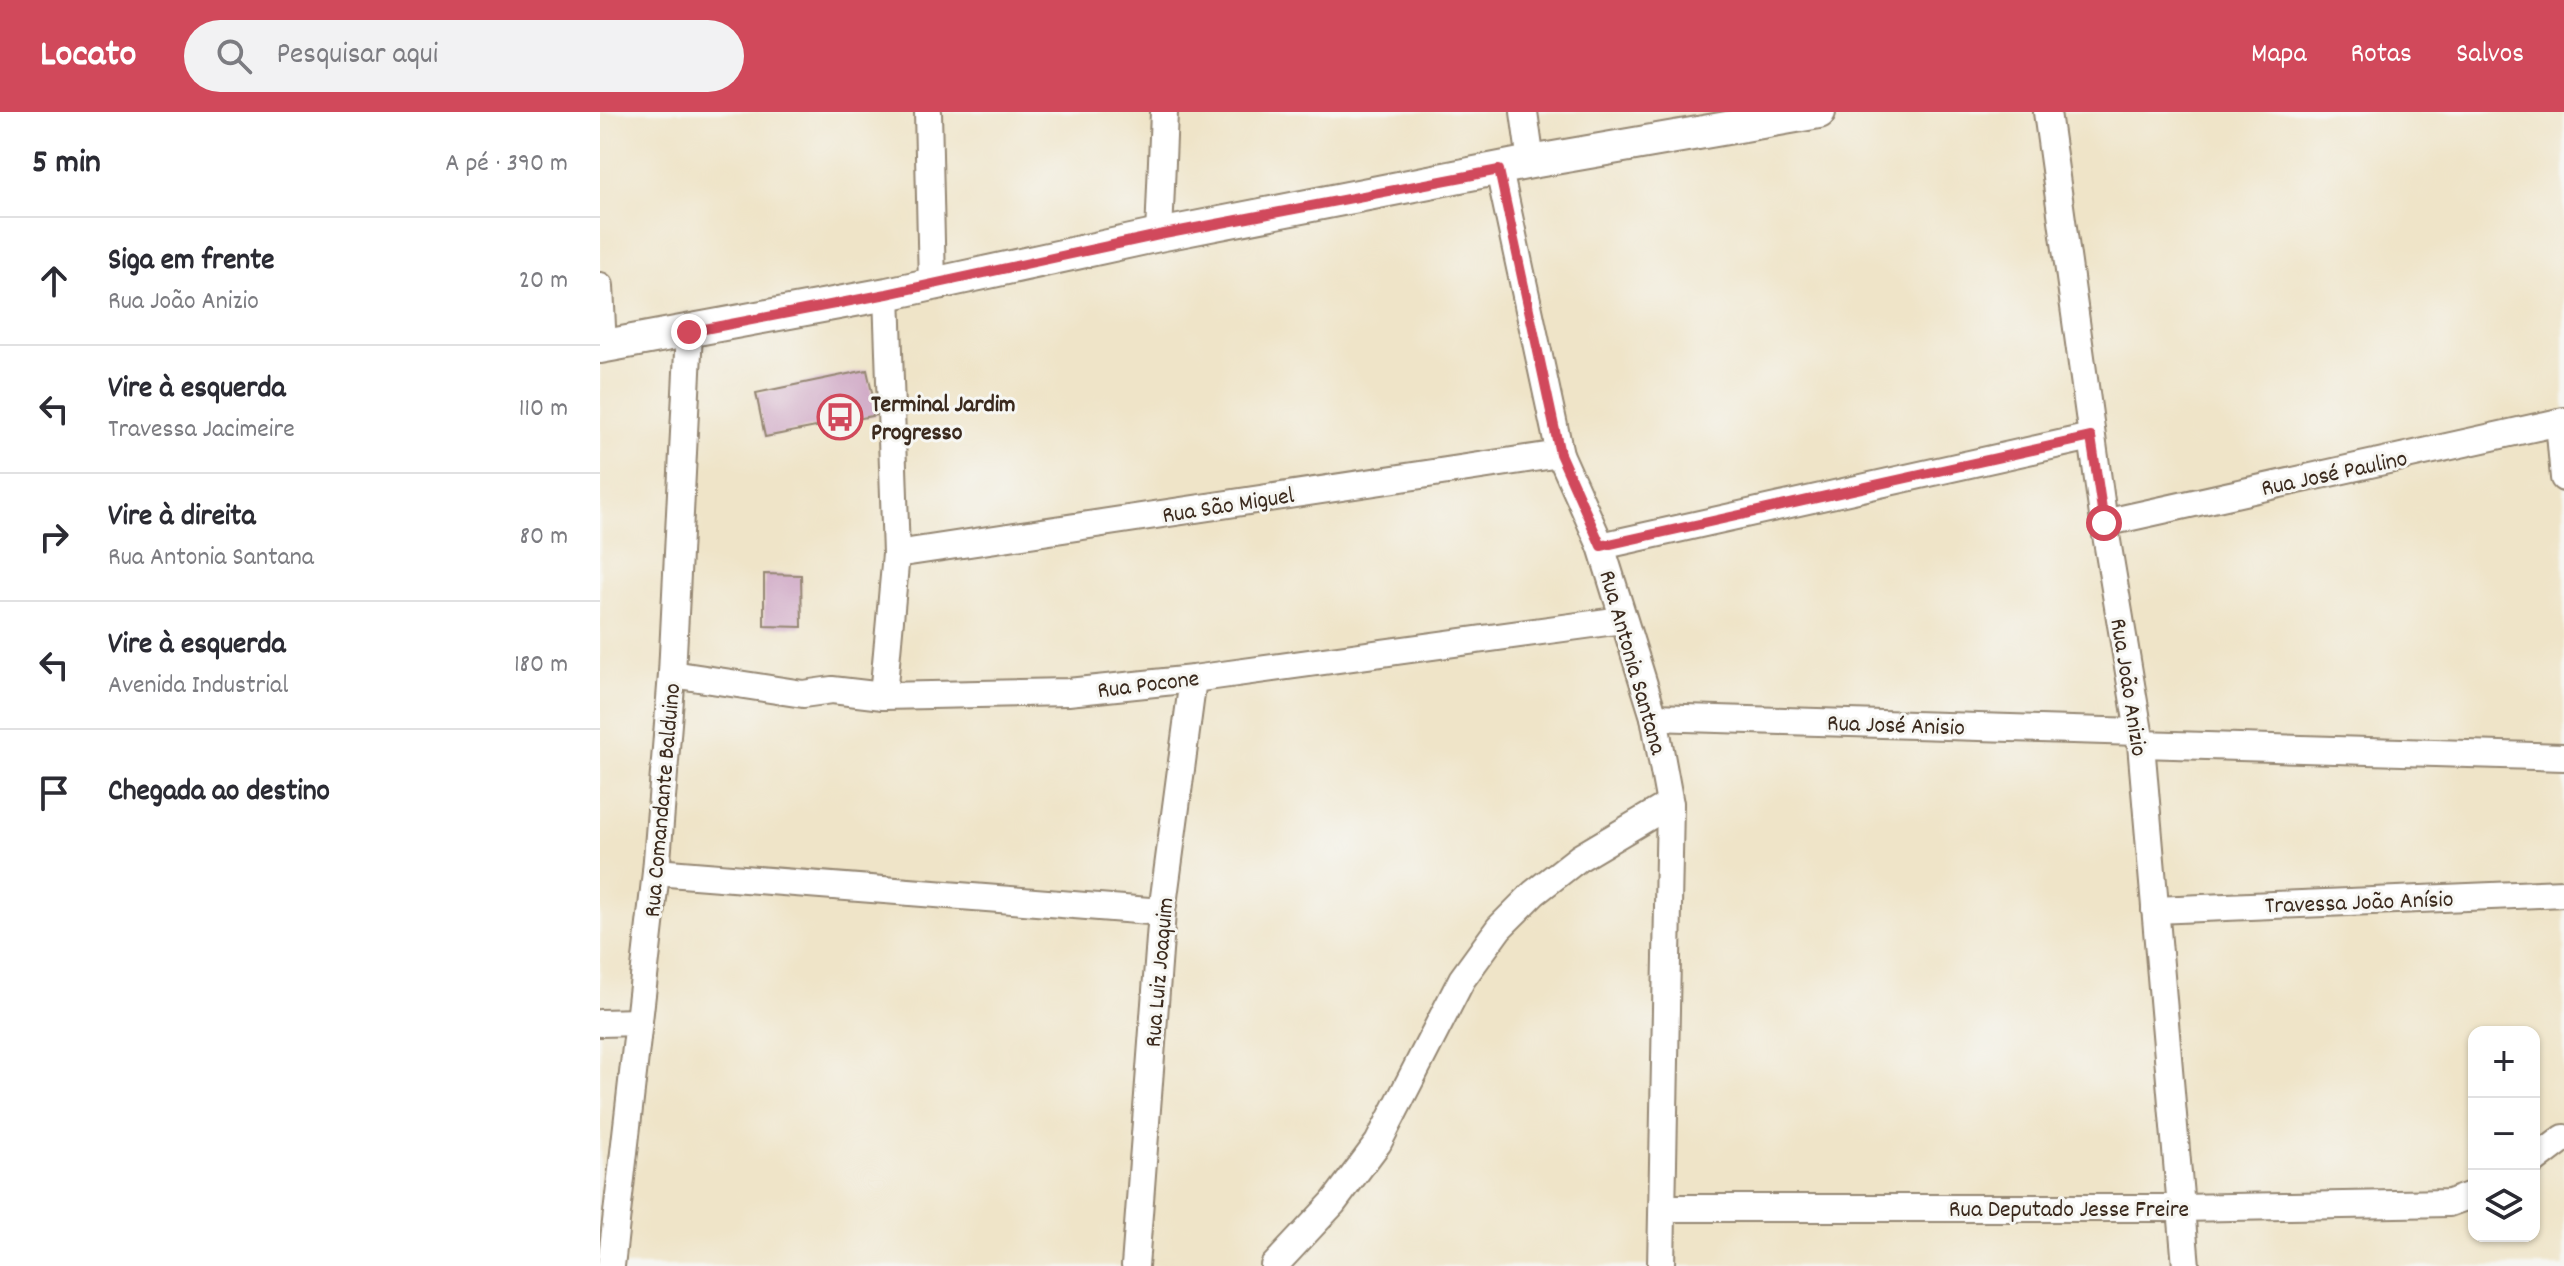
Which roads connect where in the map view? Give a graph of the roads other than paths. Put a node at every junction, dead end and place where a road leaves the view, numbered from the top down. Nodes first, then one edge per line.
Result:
1 (928, 112) edge
2 (1164, 112) edge
3 (1524, 112) edge
4 (1819, 112) edge
5 (2047, 112) edge
6 (1749, 119) edge
7 (1531, 162) junction
8 (1499, 170) junction
9 (1159, 235) junction
10 (932, 284) junction
11 (600, 286) edge
12 (887, 294) junction
13 (689, 332) junction
14 (601, 347) edge
15 (2562, 422) edge
16 (2091, 437) junction
17 (1560, 454) junction
18 (2564, 478) edge
19 (2104, 523) junction
20 (1601, 546) junction
21 (896, 554) junction
22 (1622, 620) junction
23 (672, 674) junction
24 (1193, 679) junction
25 (883, 696) junction
26 (1654, 717) junction
27 (2140, 738) junction
28 (2564, 757) edge
29 (1670, 804) junction
30 (656, 872) junction
31 (2564, 893) edge
32 (2155, 910) junction
33 (1162, 912) junction
34 (639, 1022) junction
35 (600, 1023) edge
36 (2564, 1138) edge
37 (2540, 1156) edge
38 (2468, 1196) edge
39 (1663, 1208) junction
40 (2180, 1208) junction
41 (611, 1266) edge
42 (1135, 1266) edge
43 (1274, 1266) edge
44 (1661, 1266) edge
45 (2186, 1266) edge

1 - 10 street
2 - 9 street
3 - 7 street
4 - 6 street
5 - 16 street, Rua João Anizio
6 - 7 street
7 - 8 street
8 - 9 street
8 - 17 street, Rua Antonia Santana
9 - 10 street
10 - 12 street
11 - 14 street
12 - 13 street
12 - 21 street
13 - 14 street
13 - 23 street, Rua Comandante Balduino
15 - 18 street
15 - 19 street, Rua José Paulino
16 - 19 street, Rua João Anizio
16 - 20 street
17 - 20 street, Rua Antonia Santana
17 - 21 street, Rua São Miguel
19 - 27 street, Rua João Anizio
20 - 22 street, Rua Antonia Santana
21 - 25 street
22 - 24 street, Rua Pocone
22 - 26 street, Rua Antonia Santana
23 - 25 street, Rua Pocone
23 - 30 street, Rua Comandante Balduino
24 - 25 street, Rua Pocone
24 - 33 street, Rua Luiz Joaquim
26 - 27 street, Rua José Anisio
26 - 29 street, Rua Antonia Santana
27 - 28 street, Rua José Anisio
27 - 32 street, Rua João Anizio
29 - 39 street, Rua Antonia Santana
29 - 43 street
30 - 33 street
30 - 34 street, Rua Comandante Balduino
31 - 32 street, Travessa João Anísio
32 - 40 street, Rua João Anizio
33 - 42 street, Rua Luiz Joaquim
34 - 35 street
34 - 41 street, Rua Comandante Balduino
36 - 37 street
38 - 40 street, Rua Deputado Jesse Freire
39 - 40 street, Rua Deputado Jesse Freire
39 - 44 street, Rua Antonia Santana
40 - 45 street, Rua João Anizio

